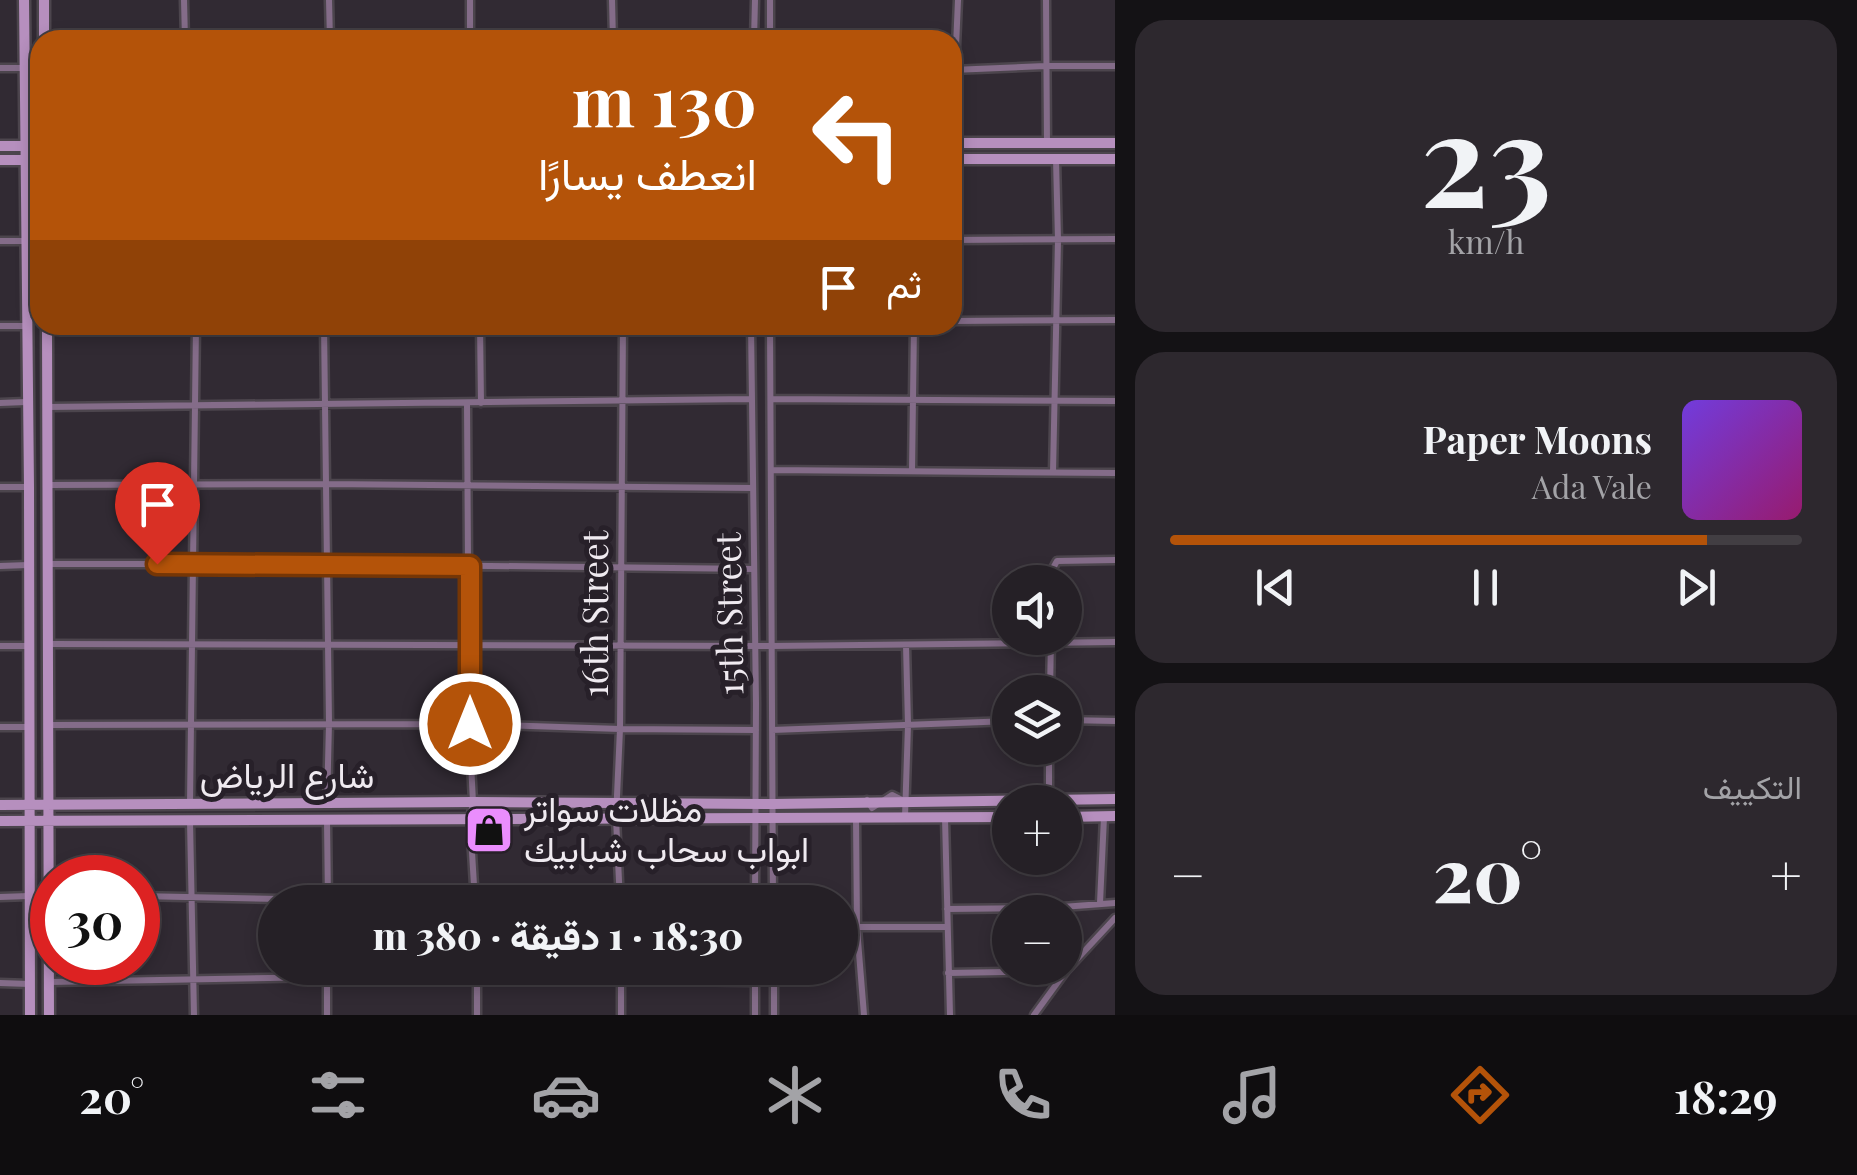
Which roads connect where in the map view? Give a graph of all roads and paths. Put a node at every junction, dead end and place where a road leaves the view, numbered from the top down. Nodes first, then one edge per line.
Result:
1 (24, 0) edge
2 (44, 0) edge
3 (184, 0) edge
4 (329, 0) edge
5 (470, 0) edge
6 (612, 0) edge
7 (755, 0) edge
8 (770, 0) edge
9 (958, 0) edge
10 (1046, 0) edge
11 (44, 30) edge
12 (185, 30) edge
13 (330, 30) edge
14 (470, 30) edge
15 (613, 30) edge
16 (754, 30) edge
17 (770, 30) edge
18 (956, 30) edge
19 (1046, 66) junction
20 (1114, 66) edge
21 (0, 68) edge
22 (24, 68) junction
23 (962, 70) edge
24 (962, 143) edge
25 (1046, 143) junction
26 (1114, 143) edge
27 (0, 146) edge
28 (24, 146) junction
29 (30, 146) edge
30 (962, 159) edge
31 (1056, 159) junction
32 (1114, 159) edge
33 (0, 160) edge
34 (24, 160) junction
35 (30, 160) edge
36 (1114, 239) edge
37 (962, 240) edge
38 (1058, 240) junction
39 (0, 241) edge
40 (25, 241) junction
41 (1114, 320) edge
42 (962, 321) edge
43 (1056, 322) junction
44 (0, 326) edge
45 (26, 326) junction
46 (46, 335) edge
47 (196, 335) edge
48 (324, 335) edge
49 (480, 335) edge
50 (623, 335) edge
51 (751, 335) edge
52 (770, 335) edge
53 (914, 335) edge
54 (752, 399) junction
55 (770, 399) junction
56 (622, 400) junction
57 (913, 400) junction
58 (26, 402) junction
59 (1054, 402) junction
60 (1114, 402) edge
61 (0, 403) edge
62 (326, 403) junction
63 (467, 403) junction
64 (480, 403) junction
65 (195, 405) junction
66 (48, 406) junction
67 (771, 470) junction
68 (912, 471) junction
69 (1053, 472) junction
70 (1114, 473) edge
71 (326, 484) junction
72 (48, 485) junction
73 (469, 485) junction
74 (194, 486) junction
75 (0, 487) edge
76 (28, 487) junction
77 (622, 488) junction
78 (753, 488) junction
79 (1114, 560) edge
80 (48, 564) junction
81 (328, 564) junction
82 (28, 565) junction
83 (194, 565) junction
84 (1055, 565) edge
85 (0, 566) edge
86 (470, 566) junction
87 (622, 568) junction
88 (754, 569) junction
89 (1082, 641) edge
90 (992, 642) edge
91 (1114, 642) edge
92 (49, 644) junction
93 (469, 644) junction
94 (193, 645) junction
95 (328, 645) junction
96 (906, 645) junction
97 (0, 646) edge
98 (28, 646) junction
99 (621, 646) junction
100 (755, 646) junction
101 (772, 646) junction
102 (1082, 720) edge
103 (1114, 720) edge
104 (329, 723) junction
105 (992, 723) edge
106 (470, 724) junction
107 (48, 725) junction
108 (908, 725) junction
109 (0, 726) edge
110 (28, 726) junction
111 (192, 726) junction
112 (620, 729) junction
113 (756, 730) junction
114 (772, 730) junction
115 (1114, 800) edge
116 (1082, 801) edge
117 (473, 802) junction
118 (905, 802) junction
119 (992, 802) edge
120 (617, 803) junction
121 (48, 804) junction
122 (190, 804) junction
123 (327, 804) junction
124 (755, 804) junction
125 (773, 804) junction
126 (0, 805) edge
127 (29, 805) junction
128 (856, 817) junction
129 (904, 817) junction
130 (945, 817) junction
131 (992, 817) edge
132 (1082, 817) edge
133 (1109, 817) edge
134 (470, 818) junction
135 (616, 818) junction
136 (755, 818) junction
137 (773, 818) junction
138 (190, 819) junction
139 (327, 819) junction
140 (48, 820) junction
141 (0, 821) edge
142 (29, 821) junction
143 (49, 855) edge
144 (328, 885) edge
145 (474, 885) edge
146 (620, 885) edge
147 (755, 885) edge
148 (774, 885) edge
149 (857, 885) edge
150 (29, 896) junction
151 (160, 896) edge
152 (0, 897) edge
153 (191, 897) junction
154 (258, 899) edge
155 (1100, 903) junction
156 (1114, 903) edge
157 (946, 909) junction
158 (1114, 918) edge
159 (947, 927) junction
160 (858, 928) edge
161 (858, 940) edge
162 (1082, 953) edge
163 (992, 972) edge
164 (948, 973) junction
165 (258, 975) edge
166 (193, 978) junction
167 (160, 979) edge
168 (0, 983) edge
169 (30, 984) joint
170 (30, 985) edge
171 (49, 985) edge
172 (327, 985) edge
173 (477, 985) edge
174 (621, 985) edge
175 (755, 985) edge
176 (774, 985) edge
177 (1055, 985) edge
178 (30, 1015) edge
179 (50, 1015) edge
180 (194, 1015) edge
181 (327, 1015) edge
182 (478, 1015) edge
183 (621, 1015) edge
184 (755, 1015) edge
185 (774, 1015) edge
186 (864, 1015) edge
187 (950, 1015) edge
188 (1034, 1015) edge

1 - 22 main road
2 - 11 main road
3 - 12 street
4 - 13 street
5 - 14 street
6 - 15 street
7 - 16 street
8 - 17 street
9 - 18 street
10 - 19 street
19 - 20 street
19 - 23 street
19 - 25 street
21 - 22 street
22 - 28 main road
24 - 25 main road
25 - 26 main road
27 - 28 main road
28 - 29 main road
28 - 34 main road
30 - 31 main road
31 - 32 main road
31 - 38 street
33 - 34 main road
34 - 35 main road
34 - 40 main road
36 - 38 street
37 - 38 street
38 - 43 street
39 - 40 street
40 - 45 main road
41 - 43 street
42 - 43 street
43 - 59 street
44 - 45 street
45 - 58 main road
46 - 66 main road
47 - 65 street
48 - 62 street
49 - 64 street
50 - 56 street, 16th Street
51 - 54 street, 15th Street
52 - 55 street, 15th Street
53 - 57 street
54 - 56 street
54 - 78 street, 15th Street
55 - 57 street
55 - 67 street, 15th Street
56 - 64 street
56 - 77 street, 16th Street
57 - 59 street
57 - 68 street
58 - 61 street
58 - 76 main road
59 - 60 street
59 - 69 street
62 - 63 street
62 - 65 street
62 - 71 street
63 - 64 street
63 - 73 street
65 - 66 street
65 - 74 street
66 - 72 main road
67 - 68 street
67 - 101 street, 15th Street
68 - 69 street
69 - 70 street
71 - 73 street
71 - 74 street
71 - 81 street
72 - 74 street
72 - 80 main road
73 - 77 street
73 - 86 street
74 - 83 street
75 - 76 street
76 - 82 main road
77 - 78 street
77 - 87 street, 16th Street
78 - 88 street, 15th Street
79 - 84 street
80 - 83 street
80 - 92 main road
81 - 83 street
81 - 86 street
81 - 95 street
82 - 85 street
82 - 98 main road
83 - 94 street
86 - 87 street
86 - 93 street
87 - 88 street
87 - 99 street, 16th Street
88 - 100 street, 15th Street
89 - 91 street
90 - 96 street
92 - 94 street
92 - 107 main road
93 - 95 street
93 - 99 street
93 - 106 street
94 - 95 street
94 - 111 street
95 - 104 street
96 - 101 street
96 - 108 street
97 - 98 street
98 - 110 main road
99 - 100 street
99 - 112 street, 16th Street
100 - 101 street
100 - 113 street, 15th Street
101 - 114 street, 15th Street
102 - 103 street
104 - 106 street
104 - 111 street
104 - 123 street
105 - 108 street
106 - 112 street
106 - 117 street
107 - 111 street
107 - 121 main road
108 - 114 street
108 - 118 street
109 - 110 street
110 - 127 main road
111 - 122 street
112 - 113 street
112 - 120 street, 16th Street
113 - 124 street, 15th Street
114 - 125 street, 15th Street
115 - 116 main road, شارع الرياض
117 - 120 main road, شارع الرياض
117 - 123 main road, شارع الرياض
117 - 134 street
118 - 119 main road, شارع الرياض
118 - 125 main road, شارع الرياض
118 - 129 street
120 - 124 main road, شارع الرياض
120 - 135 street, 16th Street
121 - 122 main road, شارع الرياض
121 - 127 main road, شارع الرياض
121 - 140 main road
122 - 123 main road, شارع الرياض
124 - 125 main road, شارع الرياض
124 - 136 street, 15th Street
125 - 137 street, 15th Street
126 - 127 main road, شارع الرياض
127 - 142 main road
128 - 129 main road, شارع الرياض
128 - 137 main road, شارع الرياض
128 - 149 street
129 - 130 main road, شارع الرياض
130 - 131 main road, شارع الرياض
130 - 157 street
132 - 133 main road
133 - 155 street
134 - 135 main road, شارع الرياض
134 - 139 main road, شارع الرياض
134 - 145 street
135 - 136 main road, شارع الرياض
135 - 146 street, 16th Street
136 - 137 main road, شارع الرياض
136 - 147 street, 15th Street
137 - 148 street, 15th Street
138 - 139 main road, شارع الرياض
138 - 140 main road, شارع الرياض
138 - 153 street
139 - 144 street
140 - 142 main road, شارع الرياض
140 - 143 main road
141 - 142 main road, شارع الرياض
142 - 150 main road
150 - 152 street
150 - 169 main road
151 - 153 street
153 - 154 street
153 - 166 street
155 - 156 street
155 - 157 street
157 - 159 street
158 - 162 street
159 - 160 street
159 - 164 street
161 - 186 street
163 - 164 street
164 - 187 street
165 - 166 street
166 - 167 street
166 - 180 street
168 - 169 street
170 - 178 main road
171 - 179 main road
172 - 181 street
173 - 182 street
174 - 183 street
175 - 184 street
176 - 185 street
177 - 188 street

